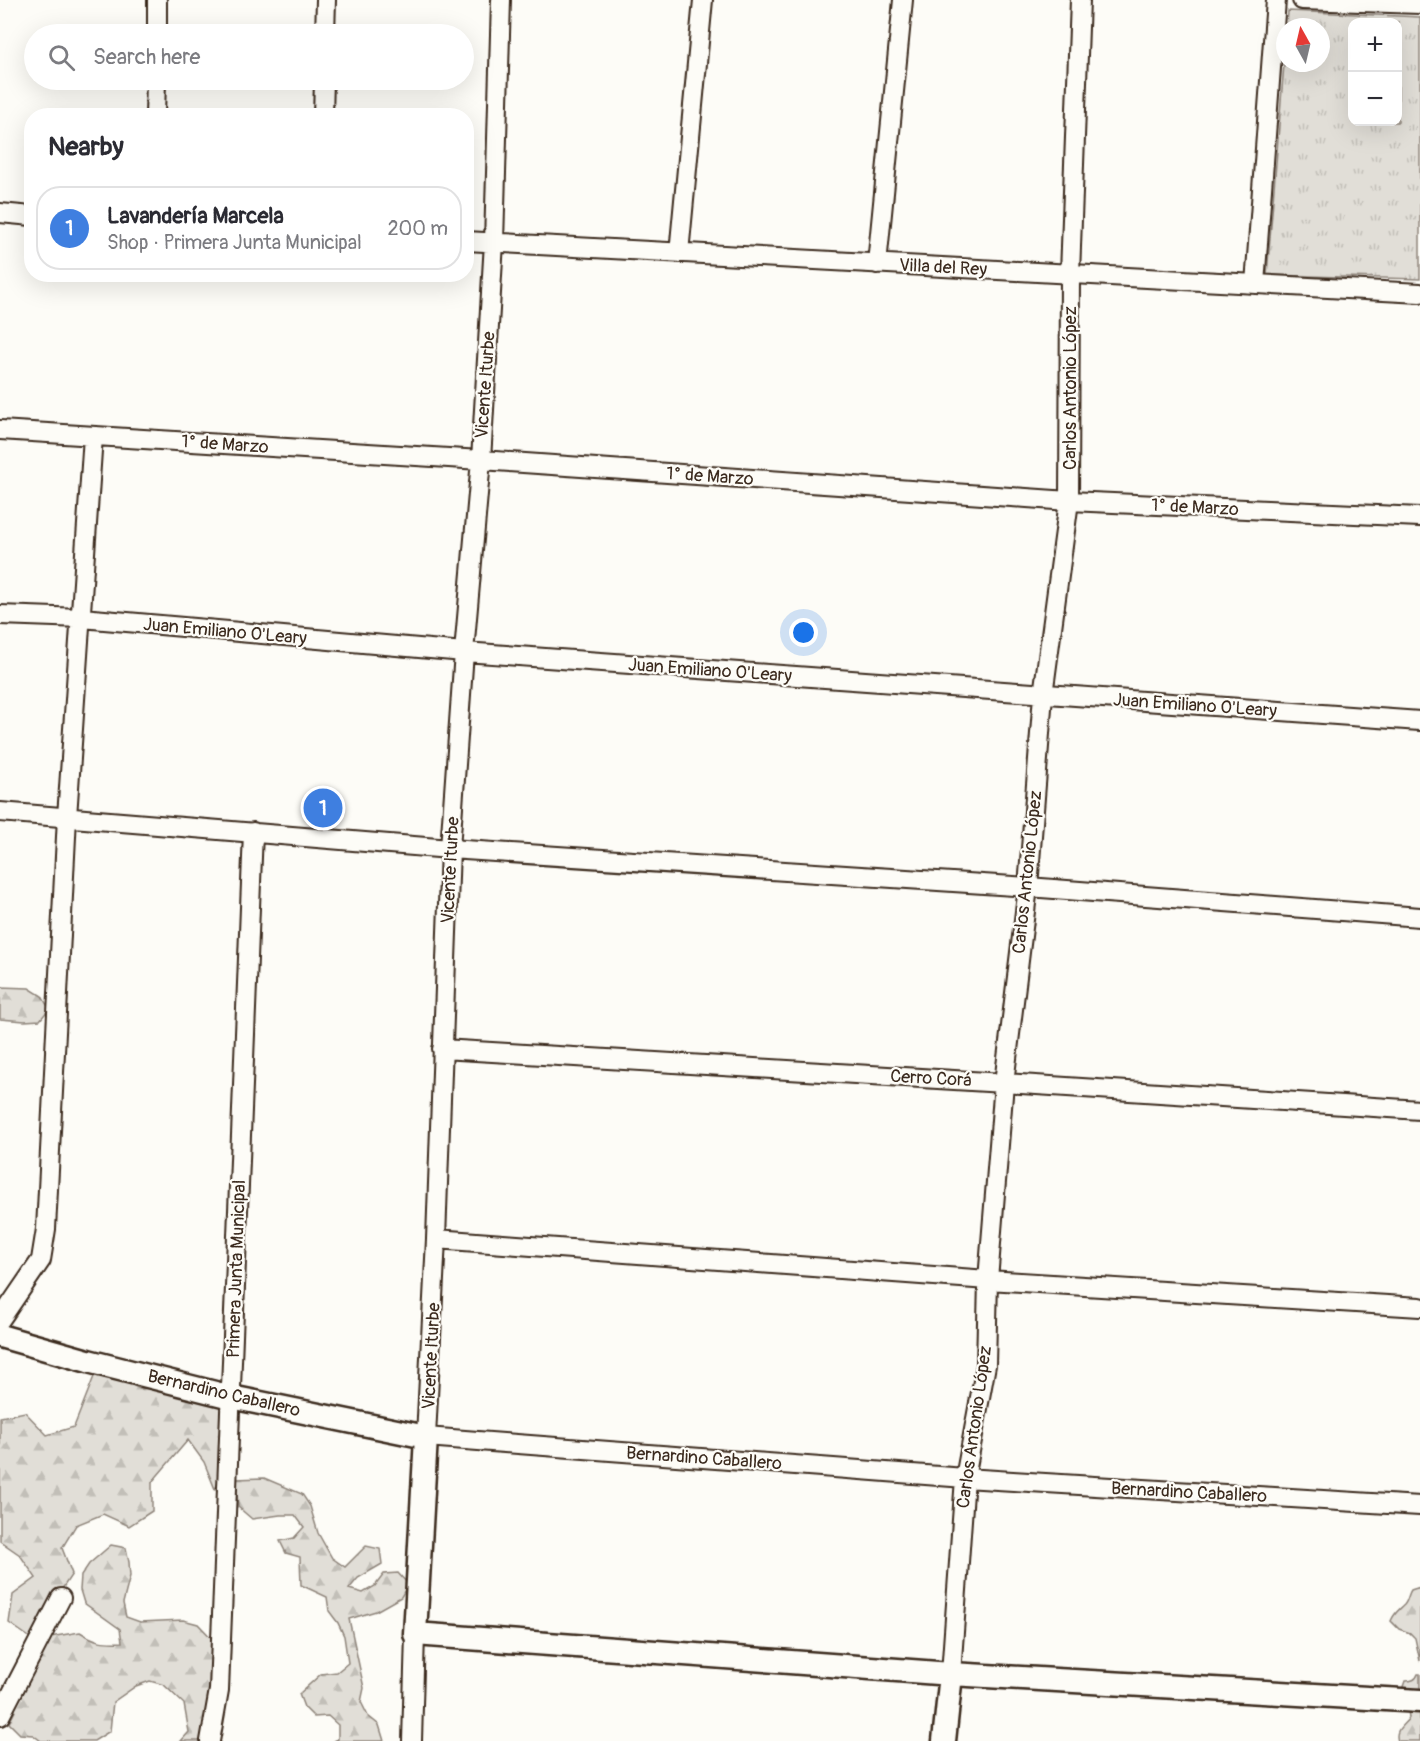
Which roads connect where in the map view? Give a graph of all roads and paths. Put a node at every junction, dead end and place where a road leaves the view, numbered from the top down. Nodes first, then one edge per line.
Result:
1 (157, 0) edge
2 (326, 0) edge
3 (501, 0) edge
4 (703, 0) edge
5 (903, 0) edge
6 (1080, 0) edge
7 (1276, 0) edge
8 (1302, 0) edge
9 (1420, 4) edge
10 (157, 24) edge
11 (325, 24) edge
12 (156, 90) edge
13 (324, 90) edge
14 (155, 108) edge
15 (323, 108) edge
16 (0, 213) edge
17 (24, 215) edge
18 (474, 241) edge
19 (494, 242) junction
20 (679, 253) junction
21 (877, 264) junction
22 (1070, 274) junction
23 (1255, 284) junction
24 (1420, 293) edge
25 (0, 430) edge
26 (93, 436) junction
27 (481, 460) junction
28 (1069, 501) junction
29 (1420, 517) edge
30 (0, 615) edge
31 (82, 618) junction
32 (464, 652) junction
33 (1043, 695) junction
34 (1420, 721) edge
35 (0, 812) edge
36 (67, 817) junction
37 (253, 832) junction
38 (450, 849) junction
39 (1028, 887) junction
40 (1420, 917) edge
41 (442, 1049) junction
42 (1004, 1083) junction
43 (1420, 1110) edge
44 (436, 1239) junction
45 (988, 1280) junction
46 (1420, 1306) edge
47 (0, 1320) edge
48 (0, 1336) edge
49 (231, 1397) junction
50 (426, 1437) junction
51 (964, 1478) junction
52 (1420, 1506) edge
53 (62, 1598) dead end
54 (416, 1634) junction
55 (951, 1674) junction
56 (1420, 1701) edge
57 (0, 1716) edge
58 (210, 1741) edge
59 (412, 1741) edge
60 (944, 1741) edge

1 - 10 street
2 - 11 street
3 - 19 street, Vicente Iturbe
4 - 20 street
5 - 21 street
6 - 22 street, Carlos Antonio López
7 - 23 street
8 - 9 street
12 - 14 street
13 - 15 street
16 - 17 street
18 - 19 street, Villa del Rey
19 - 20 street, Villa del Rey
19 - 27 street, Vicente Iturbe
20 - 21 street, Villa del Rey
21 - 22 street, Villa del Rey
22 - 23 street, Villa del Rey
22 - 28 street, Carlos Antonio López
23 - 24 street, Villa del Rey
25 - 26 street, 1° de Marzo
26 - 27 street, 1° de Marzo
26 - 31 street
27 - 28 street, 1° de Marzo
27 - 32 street, Vicente Iturbe
28 - 29 street, 1° de Marzo
28 - 33 street, Carlos Antonio López
30 - 31 street, Juan Emiliano O'Leary
31 - 32 street, Juan Emiliano O'Leary
31 - 36 street
32 - 33 street, Juan Emiliano O'Leary
32 - 38 street, Vicente Iturbe
33 - 34 street, Juan Emiliano O'Leary
33 - 39 street, Carlos Antonio López
35 - 36 street
36 - 37 street
36 - 47 street
37 - 38 street
37 - 49 street, Primera Junta Municipal
38 - 39 street
38 - 41 street, Vicente Iturbe
39 - 40 street
39 - 42 street, Carlos Antonio López
41 - 42 street, Cerro Corá
41 - 44 street, Vicente Iturbe
42 - 43 street, Cerro Corá
42 - 45 street, Carlos Antonio López
44 - 45 street
44 - 50 street, Vicente Iturbe
45 - 46 street
45 - 51 street, Carlos Antonio López
48 - 49 street, Bernardino Caballero
49 - 50 street, Bernardino Caballero
49 - 58 street, Primera Junta Municipal
50 - 51 street, Bernardino Caballero
50 - 54 street, Vicente Iturbe
51 - 52 street, Bernardino Caballero
51 - 55 street, Carlos Antonio López
53 - 57 street
54 - 55 street
54 - 59 street, Vicente Iturbe
55 - 56 street
55 - 60 street, Carlos Antonio López

